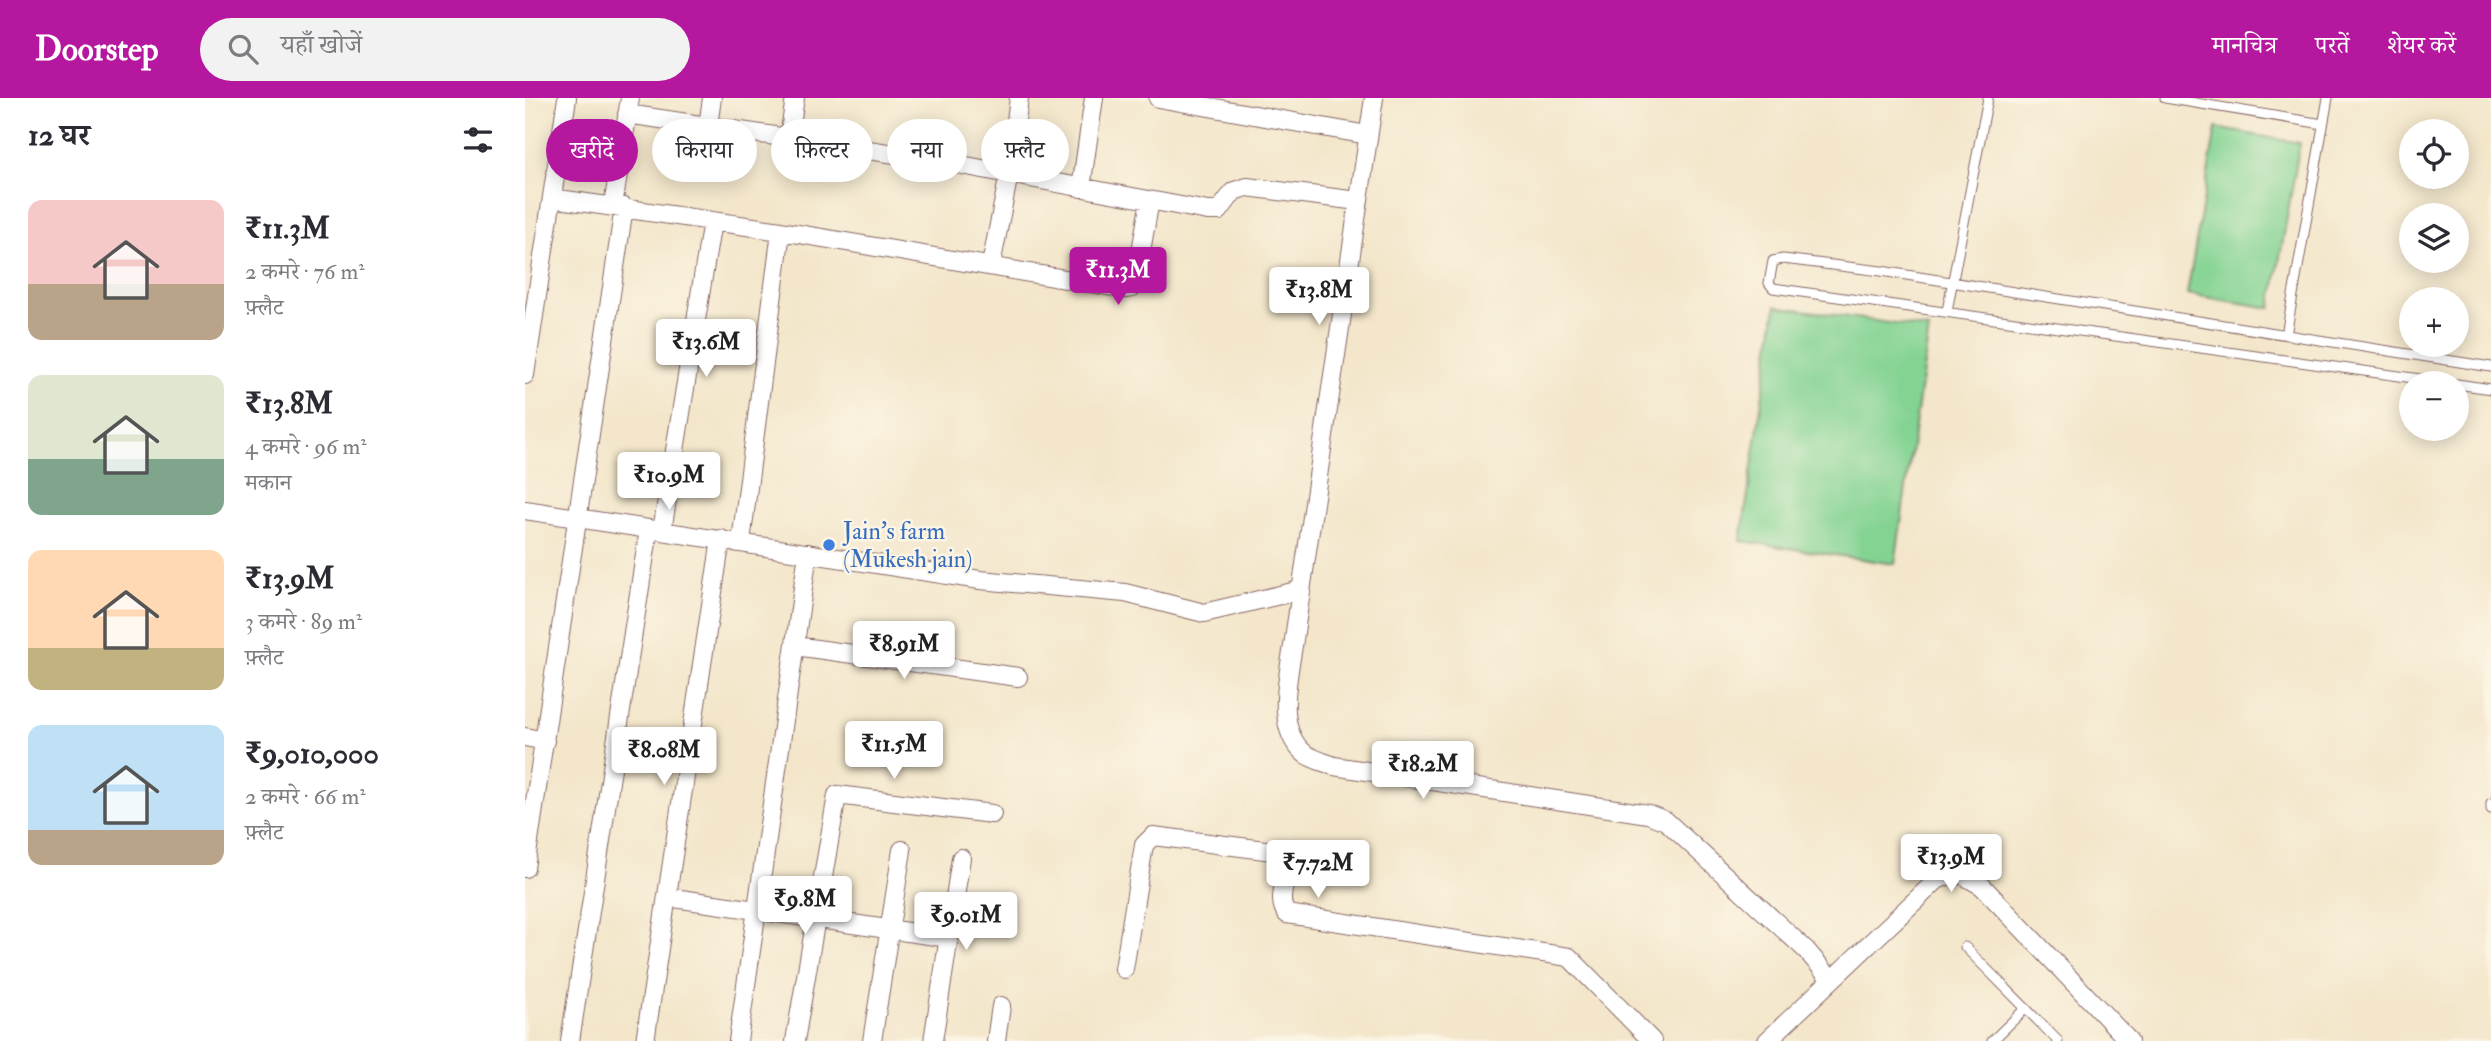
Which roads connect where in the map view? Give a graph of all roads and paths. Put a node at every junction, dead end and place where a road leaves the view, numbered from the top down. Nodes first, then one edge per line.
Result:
1 (567, 98) edge
2 (712, 98) edge
3 (795, 98) edge
4 (1019, 98) edge
5 (1094, 98) edge
6 (1158, 98) edge
7 (1374, 98) edge
8 (1988, 98) edge
9 (2165, 98) edge
10 (2328, 98) edge
11 (628, 106) edge
12 (680, 119) edge
13 (709, 119) edge
14 (792, 119) edge
15 (1016, 119) edge
16 (2323, 124) junction
17 (1368, 135) junction
18 (873, 152) edge
19 (981, 169) edge
20 (1007, 182) edge
21 (1050, 182) edge
22 (1081, 188) junction
23 (552, 198) junction
24 (1150, 200) junction
25 (1358, 201) junction
26 (618, 207) junction
27 (712, 221) junction
28 (781, 230) junction
29 (991, 265) junction
30 (1953, 282) junction
31 (1947, 311) junction
32 (2286, 335) junction
33 (2491, 367) edge
34 (525, 375) edge
35 (2399, 376) edge
36 (2469, 386) edge
37 (2491, 389) edge
38 (525, 510) edge
39 (579, 518) junction
40 (656, 530) junction
41 (722, 540) junction
42 (741, 542) junction
43 (808, 552) junction
44 (1301, 590) junction
45 (795, 646) junction
46 (1018, 677) dead end
47 (525, 737) edge
48 (545, 741) junction
49 (2491, 803) edge
50 (2491, 809) edge
51 (992, 814) dead end
52 (902, 850) dead end
53 (961, 858) dead end
54 (525, 868) edge
55 (667, 897) junction
56 (757, 910) junction
57 (816, 919) junction
58 (890, 930) junction
59 (949, 938) junction
60 (1965, 947) dead end
61 (1124, 969) dead end
62 (1830, 978) junction
63 (1002, 1006) dead end
64 (2026, 1008) junction
65 (570, 1041) edge
66 (645, 1041) edge
67 (739, 1041) edge
68 (795, 1041) edge
69 (872, 1041) edge
70 (933, 1041) edge
71 (996, 1041) edge
72 (1652, 1041) edge
73 (1767, 1041) edge
74 (1992, 1041) edge
75 (2058, 1041) edge
76 (2129, 1041) edge

1 - 23 street
2 - 13 street
3 - 14 street
4 - 15 street
5 - 22 street
6 - 17 street
7 - 17 street
8 - 30 lane
9 - 16 lane
10 - 16 lane
11 - 12 street
11 - 26 street
16 - 32 lane
17 - 25 street
18 - 19 street
20 - 29 street
21 - 22 street
22 - 24 street
23 - 26 street
23 - 34 street
24 - 25 street
24 - 29 street
25 - 44 street
26 - 27 street
26 - 39 street
27 - 28 street
27 - 40 street
28 - 29 street
28 - 42 street
30 - 31 lane
30 - 31 lane
30 - 32 lane
31 - 35 lane
32 - 33 lane
36 - 37 lane
38 - 39 street
39 - 40 street
39 - 48 street
40 - 41 street
40 - 65 street
41 - 42 street
41 - 55 street
42 - 43 street
43 - 44 street
43 - 45 street
44 - 62 street
45 - 46 street
45 - 56 street
47 - 48 street
48 - 54 street
49 - 50 lane
51 - 57 street
52 - 58 street
53 - 59 street
55 - 56 street
55 - 66 street
56 - 57 street
56 - 67 street
57 - 58 street
57 - 68 street
58 - 59 street
58 - 69 street
59 - 70 street
60 - 64 lane
61 - 72 street
62 - 73 street
62 - 76 street
63 - 71 street
64 - 74 lane
64 - 75 lane

